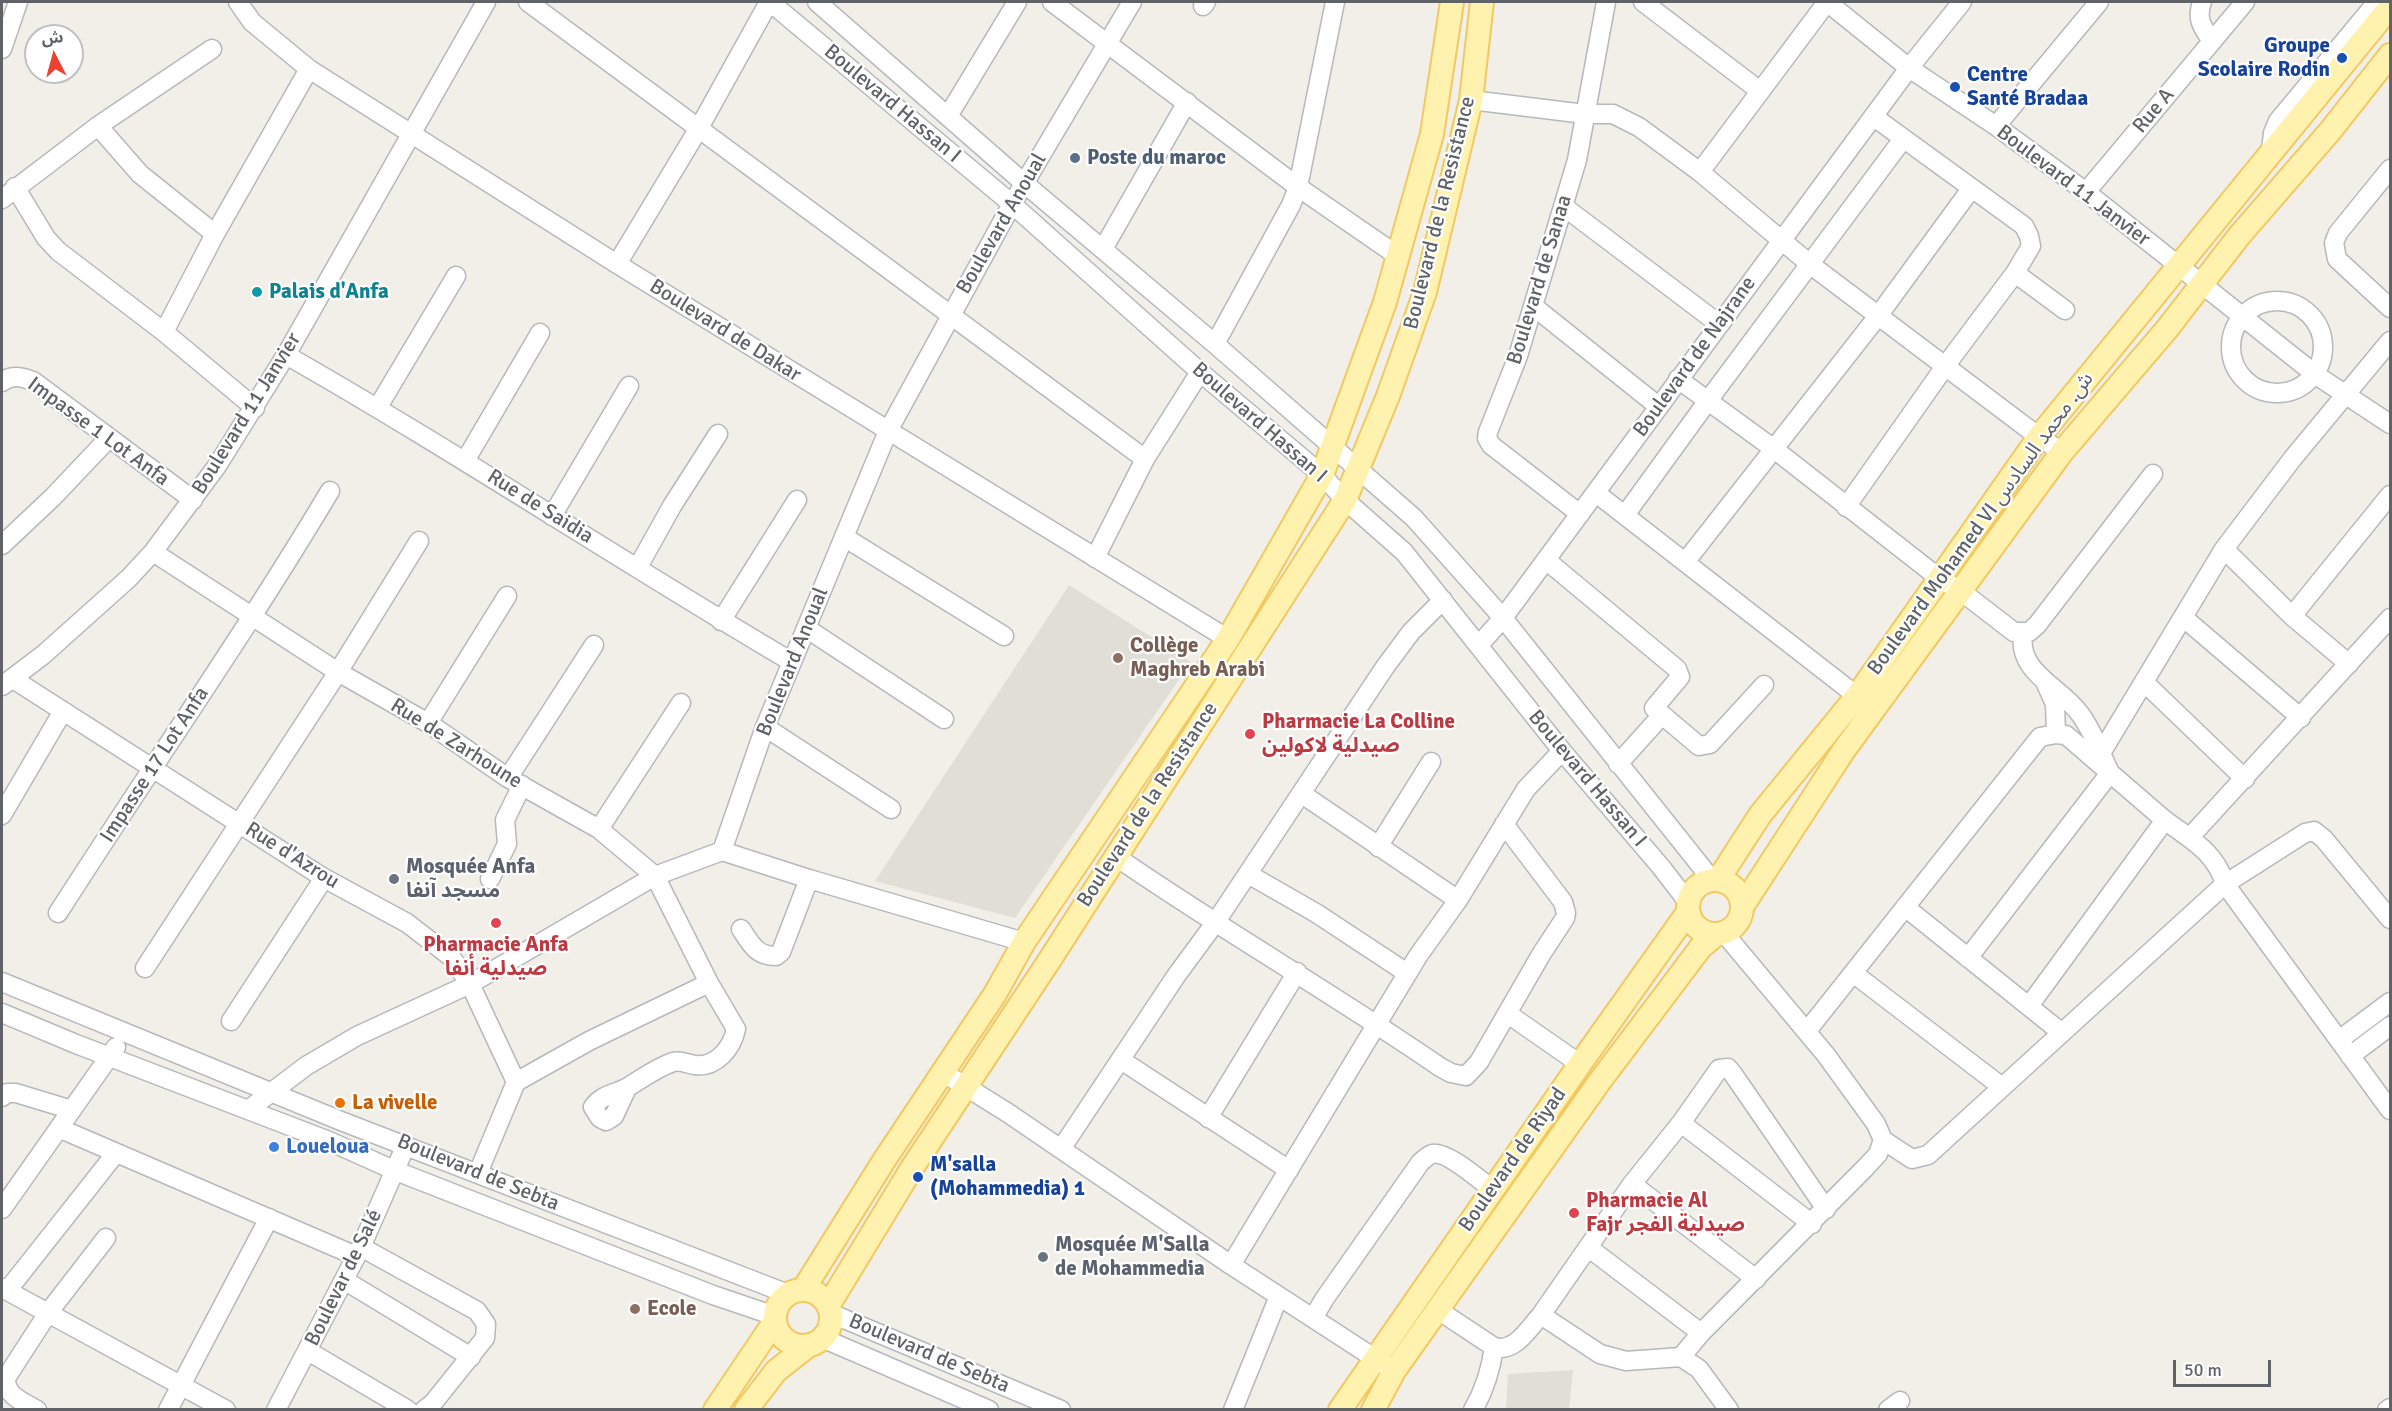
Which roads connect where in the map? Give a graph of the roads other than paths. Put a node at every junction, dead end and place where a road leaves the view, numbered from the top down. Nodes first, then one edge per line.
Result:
1 (18, 2) edge
2 (238, 2) edge
3 (486, 2) edge
4 (528, 2) edge
5 (770, 2) edge
6 (817, 2) edge
7 (1017, 2) edge
8 (1052, 2) edge
9 (1132, 2) edge
10 (1335, 2) edge
11 (1452, 2) edge
12 (1482, 2) edge
13 (1606, 2) edge
14 (1643, 2) edge
15 (1827, 2) edge
16 (1962, 2) edge
17 (2099, 2) edge
18 (2202, 2) edge
19 (2245, 2) edge
20 (2381, 7) edge
21 (2212, 41) junction
22 (1108, 42) junction
23 (2, 49) edge
24 (212, 49) dead end
25 (2391, 55) edge
26 (1909, 68) junction
27 (309, 69) junction
28 (1760, 90) junction
29 (1471, 100) junction
30 (1187, 102) junction
31 (1585, 114) junction
32 (948, 116) junction
33 (1874, 117) junction
34 (98, 126) junction
35 (1995, 126) junction
36 (699, 128) junction
37 (411, 134) junction
38 (1904, 139) junction
39 (2391, 169) edge
40 (1700, 172) junction
41 (1024, 183) junction
42 (1298, 187) junction
43 (1971, 189) junction
44 (2086, 192) junction
45 (8, 193) edge
46 (1012, 204) junction
47 (1563, 206) junction
48 (215, 234) junction
49 (1781, 241) junction
50 (1103, 249) junction
51 (1398, 256) junction
52 (617, 264) junction
53 (1811, 265) junction
54 (2178, 265) junction
55 (2016, 273) junction
56 (456, 276) dead end
57 (2201, 284) junction
58 (1533, 306) junction
59 (2391, 308) edge
60 (2065, 309) dead end
61 (2241, 315) junction
62 (950, 316) junction
63 (1878, 316) junction
64 (1719, 324) junction
65 (164, 332) junction
66 (540, 333) dead end
67 (2391, 341) edge
68 (1215, 344) junction
69 (286, 355) junction
70 (1946, 365) junction
71 (1200, 372) junction
72 (2316, 375) junction
73 (1678, 379) junction
74 (2, 381) edge
75 (629, 386) dead end
76 (2346, 393) junction
77 (1707, 402) junction
78 (1658, 406) junction
79 (378, 407) junction
80 (255, 408) junction
81 (2391, 424) edge
82 (888, 431) junction
83 (718, 434) dead end
84 (2039, 437) junction
85 (108, 439) junction
86 (1332, 448) junction
87 (1774, 449) junction
88 (2062, 452) junction
89 (1145, 459) junction
90 (465, 461) junction
91 (1358, 470) junction
92 (2153, 474) dead end
93 (1322, 475) junction
94 (330, 490) dead end
95 (1596, 493) junction
96 (2391, 495) edge
97 (193, 500) junction
98 (797, 500) dead end
99 (1345, 500) junction
100 (1846, 507) junction
101 (1580, 514) junction
102 (1626, 515) junction
103 (552, 516) junction
104 (844, 537) junction
105 (419, 541) dead end
106 (2, 545) edge
107 (2224, 549) junction
108 (153, 552) junction
109 (1095, 558) junction
110 (1546, 560) junction
111 (1686, 561) junction
112 (638, 567) junction
113 (1939, 578) junction
114 (1962, 592) junction
115 (507, 596) dead end
116 (1443, 600) junction
117 (2292, 616) junction
118 (254, 617) junction
119 (1503, 618) junction
120 (2184, 618) junction
121 (2391, 618) edge
122 (721, 621) junction
123 (806, 628) junction
124 (2023, 634) junction
125 (1004, 636) dead end
126 (1228, 639) junction
127 (594, 645) dead end
128 (1479, 645) junction
129 (792, 662) junction
130 (2349, 664) junction
131 (338, 672) junction
132 (7, 682) edge
133 (2145, 683) junction
134 (2046, 684) junction
135 (1764, 685) dead end
136 (1857, 696) junction
137 (681, 702) dead end
138 (63, 711) junction
139 (1658, 712) junction
140 (2301, 718) junction
141 (944, 719) dead end
142 (428, 723) junction
143 (765, 727) junction
144 (2056, 734) junction
145 (1562, 751) junction
146 (2101, 753) junction
147 (1615, 760) junction
148 (1431, 762) dead end
149 (152, 766) junction
150 (2110, 773) junction
151 (2245, 779) junction
152 (515, 781) junction
153 (1302, 794) junction
154 (891, 808) dead end
155 (2, 814) edge
156 (2165, 820) junction
157 (239, 822) junction
158 (1504, 824) junction
159 (599, 829) junction
160 (2190, 837) junction
161 (1378, 847) junction
162 (722, 851) junction
163 (1115, 856) junction
164 (1248, 874) junction
165 (655, 876) junction
166 (324, 878) junction
167 (490, 879) dead end
168 (809, 879) junction
169 (1715, 880) junction
170 (2225, 884) junction
171 (1458, 900) junction
172 (1688, 907) junction
173 (1742, 907) junction
174 (1905, 907) junction
175 (58, 914) dead end
176 (2391, 919) edge
177 (1215, 923) junction
178 (741, 928) dead end
179 (1720, 934) junction
180 (1024, 942) junction
181 (1968, 958) junction
182 (145, 968) dead end
183 (1297, 972) junction
184 (1407, 973) junction
185 (1853, 973) junction
186 (2, 982) edge
187 (709, 983) junction
188 (470, 984) junction
189 (2391, 1002) edge
190 (2029, 1006) junction
191 (2, 1013) edge
192 (1508, 1014) junction
193 (231, 1021) dead end
194 (1377, 1026) junction
195 (2391, 1026) edge
196 (1807, 1031) junction
197 (126, 1033) junction
198 (2062, 1033) junction
199 (2339, 1040) junction
200 (110, 1056) junction
201 (2350, 1056) junction
202 (1121, 1060) junction
203 (1580, 1064) junction
204 (944, 1073) junction
205 (516, 1082) junction
206 (966, 1087) junction
207 (2002, 1087) junction
208 (627, 1088) dead end
209 (270, 1092) junction
210 (2, 1097) edge
211 (72, 1110) junction
212 (248, 1110) junction
213 (2391, 1110) edge
214 (1208, 1118) junction
215 (1681, 1123) junction
216 (60, 1129) junction
217 (1883, 1140) junction
218 (406, 1145) junction
219 (1061, 1149) junction
220 (116, 1153) junction
221 (1289, 1170) junction
222 (396, 1171) junction
223 (478, 1173) junction
224 (1632, 1184) junction
225 (1810, 1187) junction
226 (1493, 1190) junction
227 (1788, 1206) junction
228 (2, 1209) edge
229 (1826, 1209) junction
230 (269, 1218) junction
231 (1812, 1224) junction
232 (106, 1238) dead end
233 (1589, 1248) junction
234 (359, 1251) junction
235 (1231, 1265) junction
236 (1756, 1279) junction
237 (344, 1280) junction
238 (4, 1289) edge
239 (796, 1292) junction
240 (1279, 1296) junction
241 (829, 1309) junction
242 (1438, 1310) junction
243 (48, 1313) junction
244 (1541, 1315) junction
245 (775, 1318) junction
246 (1314, 1318) junction
247 (1701, 1333) junction
248 (816, 1341) junction
249 (1494, 1347) junction
250 (308, 1352) junction
251 (471, 1357) junction
252 (1681, 1357) junction
253 (1374, 1358) junction
254 (1394, 1371) junction
255 (182, 1385) junction
256 (979, 1408) edge
257 (37, 1410) edge
258 (168, 1410) edge
259 (226, 1410) edge
260 (276, 1410) edge
261 (408, 1410) edge
262 (424, 1410) edge
263 (715, 1410) edge
264 (746, 1410) edge
265 (1060, 1410) edge
266 (1233, 1410) edge
267 (1340, 1410) edge
268 (1373, 1410) edge
269 (1473, 1410) edge
270 (1729, 1410) edge

1 - 23 street
2 - 27 street, Boulevard de Dakar
3 - 37 street, Boulevard 11 Janvier
4 - 36 street
5 - 36 street
5 - 46 street, Boulevard Hassan I
6 - 32 street, Boulevard Hassan I
7 - 32 street
8 - 22 street
9 - 22 street, Boulevard Anoual
10 - 42 street
11 - 51 main road, Boulevard de la Resistance
12 - 29 main road, Boulevard de la Resistance
13 - 31 street, Boulevard de Sanaa
14 - 28 street
15 - 26 street, Boulevard 11 Janvier
15 - 28 street
16 - 26 street, Boulevard de Najrane
17 - 35 street
18 - 21 street
19 - 21 street, Rue A
20 - 54 main road, Boulevard Mohamed VI ش. محمد السادس
21 - 44 street, Rue A
22 - 30 street
22 - 41 street, Boulevard Anoual
24 - 34 street
25 - 57 main road, Boulevard Mohamed VI ش. محمد السادس
26 - 33 street, Boulevard de Najrane
26 - 35 street, Boulevard 11 Janvier
27 - 37 street, Boulevard de Dakar
27 - 48 street
28 - 40 street
29 - 31 street
29 - 91 main road, Boulevard de la Resistance
30 - 42 street
30 - 50 street
31 - 40 street
31 - 47 street, Boulevard de Sanaa
32 - 41 street, Boulevard Hassan I
33 - 38 street
33 - 49 street, Boulevard de Najrane
34 - 45 street
34 - 48 street
35 - 44 street, Boulevard 11 Janvier
36 - 52 street
36 - 62 street
37 - 52 street, Boulevard de Dakar
37 - 69 street, Boulevard 11 Janvier
38 - 43 street
38 - 53 street
39 - 59 street
40 - 49 street
41 - 46 street, Boulevard Anoual
41 - 50 street, Boulevard Hassan I
42 - 51 street
42 - 68 street
43 - 55 street
43 - 63 street
44 - 54 street, Boulevard 11 Janvier
45 - 65 street
46 - 62 street, Boulevard Anoual
46 - 71 street, Boulevard Hassan I
47 - 58 street, Boulevard de Sanaa
47 - 64 street
48 - 65 street
49 - 53 street
49 - 64 street, Boulevard de Najrane
50 - 68 street, Boulevard Hassan I
51 - 86 main road, Boulevard de la Resistance
52 - 82 street, Boulevard de Dakar
53 - 63 street
53 - 77 street
54 - 57 street, Boulevard 11 Janvier
54 - 84 main road, Boulevard Mohamed VI ش. محمد السادس
55 - 60 street
55 - 70 street
56 - 79 street
57 - 61 street, Boulevard 11 Janvier
57 - 88 main road, Boulevard Mohamed VI ش. محمد السادس
58 - 78 street
58 - 101 street, Boulevard de Sanaa
61 - 72 street, Boulevard 11 Janvier
61 - 72 street
61 - 72 street
62 - 82 street, Boulevard Anoual
62 - 89 street
63 - 70 street
63 - 87 street
64 - 73 street, Boulevard de Najrane
65 - 80 street
66 - 90 street
67 - 76 street
68 - 86 street, Boulevard Hassan I
69 - 79 street, Rue de Saidia
69 - 80 street, Boulevard 11 Janvier
70 - 84 street
70 - 100 street
71 - 89 street
71 - 93 street, Boulevard Hassan I
72 - 76 street, Boulevard 11 Janvier
73 - 77 street
73 - 78 street, Boulevard de Najrane
74 - 85 street, Impasse 1 Lot Anfa
75 - 103 street
76 - 81 street, Boulevard 11 Janvier
76 - 107 street
77 - 87 street
77 - 102 street
78 - 95 street, Boulevard de Najrane
79 - 90 street, Rue de Saidia
80 - 97 street, Boulevard 11 Janvier
82 - 104 street, Boulevard Anoual
82 - 109 street, Boulevard de Dakar
83 - 112 street
84 - 88 street
84 - 113 main road, Boulevard Mohamed VI ش. محمد السادس
85 - 97 street, Impasse 1 Lot Anfa
85 - 106 street
86 - 91 street, Boulevard Hassan I
86 - 93 main road, Boulevard de la Resistance
87 - 100 street
87 - 111 street
88 - 114 main road, Boulevard Mohamed VI ش. محمد السادس
89 - 109 street
90 - 103 street, Rue de Saidia
91 - 99 main road, Boulevard de la Resistance
91 - 119 street, Boulevard Hassan I
92 - 124 street
93 - 99 street, Boulevard Hassan I
93 - 126 main road, Boulevard de la Resistance
94 - 118 street, Impasse 17 Lot Anfa
95 - 101 street, Boulevard de Najrane
95 - 102 street
96 - 117 street
97 - 108 street, Boulevard 11 Janvier
98 - 122 street
99 - 116 street, Boulevard Hassan I
99 - 163 main road, Boulevard de la Resistance
100 - 113 street
101 - 110 street, Boulevard de Najrane
102 - 111 street
103 - 112 street, Rue de Saidia
104 - 123 street, Boulevard Anoual
104 - 125 street
105 - 131 street
107 - 117 street
107 - 120 street
108 - 118 street, Rue de Zarhoune
108 - 132 street, Boulevard 11 Janvier
109 - 126 street, Boulevard de Dakar
110 - 119 street, Boulevard de Najrane
110 - 139 street
111 - 136 street
112 - 122 street, Rue de Saidia
113 - 114 street
113 - 136 main road, Boulevard Mohamed VI ش. محمد السادس
114 - 124 street
114 - 173 main road, Boulevard Mohamed VI ش. محمد السادس
115 - 142 street
116 - 128 street, Boulevard Hassan I
116 - 153 street
117 - 130 street
118 - 131 street, Rue de Zarhoune
118 - 149 street, Impasse 17 Lot Anfa
119 - 128 street, Boulevard de Najrane
119 - 147 street, Boulevard Hassan I
120 - 133 street
120 - 140 street
121 - 130 street
122 - 129 street, Rue de Saidia
123 - 129 street, Boulevard Anoual
123 - 141 street
124 - 134 street
126 - 180 main road, Boulevard de la Resistance
127 - 152 street
128 - 145 street, Boulevard Hassan I
129 - 143 street, Boulevard Anoual
130 - 140 street
131 - 142 street, Rue de Zarhoune
131 - 157 street
132 - 138 street, Rue d'Azrou
133 - 146 street
133 - 151 street
134 - 144 street
134 - 146 street
135 - 139 street
136 - 169 main road, Boulevard Mohamed VI ش. محمد السادس
137 - 159 street
138 - 149 street, Rue d'Azrou
138 - 155 street
139 - 147 street
140 - 151 street
142 - 152 street, Rue de Zarhoune
143 - 154 street
143 - 162 street, Boulevard Anoual
144 - 150 street
144 - 174 street
145 - 158 street
145 - 172 street, Boulevard Hassan I
146 - 150 street
147 - 169 street, Boulevard Hassan I
148 - 161 street
149 - 157 street, Rue d'Azrou
149 - 175 street, Impasse 17 Lot Anfa
150 - 156 street
150 - 181 street
151 - 160 street
152 - 159 street, Rue de Zarhoune
152 - 167 street
153 - 161 street
153 - 164 street
156 - 160 street
156 - 190 street
157 - 166 street, Rue d'Azrou
157 - 182 street
158 - 171 street
158 - 192 street
159 - 165 street, Rue de Zarhoune
160 - 170 street
161 - 171 street
162 - 165 street
162 - 168 street
163 - 177 street
163 - 206 main road, Boulevard de la Resistance
164 - 177 street
164 - 184 street
165 - 187 street, Rue de Zarhoune
165 - 188 street
166 - 188 street, Rue d'Azrou
166 - 193 street
168 - 178 street
168 - 180 street
169 - 172 main road
169 - 173 main road
170 - 176 street
170 - 198 street
170 - 199 street
171 - 184 street
172 - 179 main road
172 - 203 main road, Boulevard de Riyad
173 - 179 main road
174 - 181 street
174 - 185 street
177 - 183 street
177 - 202 street
179 - 196 street
179 - 242 main road, Boulevard de Riyad
180 - 204 main road, Boulevard de la Resistance
181 - 190 street
183 - 194 street
183 - 214 street
184 - 194 street
185 - 196 street
185 - 207 street
186 - 197 street, Boulevard de Sebta
187 - 205 street
187 - 208 street, Rue de Zarhoune
188 - 205 street, Rue d'Azrou
188 - 209 street
189 - 199 street
190 - 198 street
191 - 200 street, Boulevard de Sebta
192 - 194 street
192 - 203 street
194 - 221 street
195 - 201 street
196 - 217 street
197 - 200 street
197 - 209 street, Boulevard de Sebta
198 - 207 street
199 - 201 street
200 - 211 street
200 - 212 street, Boulevard de Sebta
201 - 213 street
202 - 214 street
202 - 219 street
203 - 226 main road, Boulevard de Riyad
204 - 206 street
204 - 239 main road, Boulevard de la Resistance
205 - 223 street
206 - 219 street
206 - 241 main road, Boulevard de la Resistance
207 - 217 street
209 - 212 street
209 - 218 street, Boulevard de Sebta
210 - 211 street
211 - 216 street
212 - 222 street, Boulevard de Sebta
214 - 221 street
215 - 224 street
215 - 225 street
215 - 227 street
216 - 220 street
216 - 228 street
217 - 229 street
218 - 222 street, Boulevar de Salé
218 - 223 street, Boulevard de Sebta
219 - 235 street
220 - 230 street
220 - 238 street
221 - 235 street
222 - 234 street, Boulevar de Salé
222 - 245 street, Boulevard de Sebta
223 - 239 street, Boulevard de Sebta
224 - 233 street
224 - 236 street
225 - 227 street
225 - 229 street
226 - 246 street
226 - 253 main road, Boulevard de Riyad
227 - 231 street
229 - 231 street
230 - 234 street
230 - 255 street
231 - 236 street
232 - 243 street
233 - 244 street
233 - 247 street
234 - 237 street, Boulevar de Salé
234 - 251 street
235 - 240 street
236 - 247 street
237 - 250 street, Boulevar de Salé
237 - 251 street
238 - 243 street
239 - 241 main road
239 - 245 main road
240 - 246 street
240 - 266 street
241 - 248 main road
241 - 265 street, Boulevard de Sebta
242 - 249 street
242 - 254 main road, Boulevard de Riyad
243 - 255 street
243 - 257 street
244 - 249 street
244 - 252 street
245 - 248 main road
245 - 263 main road
246 - 253 street
247 - 252 street
248 - 256 street, Boulevard de Sebta
248 - 264 main road
249 - 269 street
250 - 260 street, Boulevar de Salé
250 - 261 street
251 - 262 street
252 - 270 street
253 - 254 street
253 - 267 main road, Boulevard de Riyad
254 - 268 main road, Boulevard de Riyad
255 - 258 street
255 - 259 street

